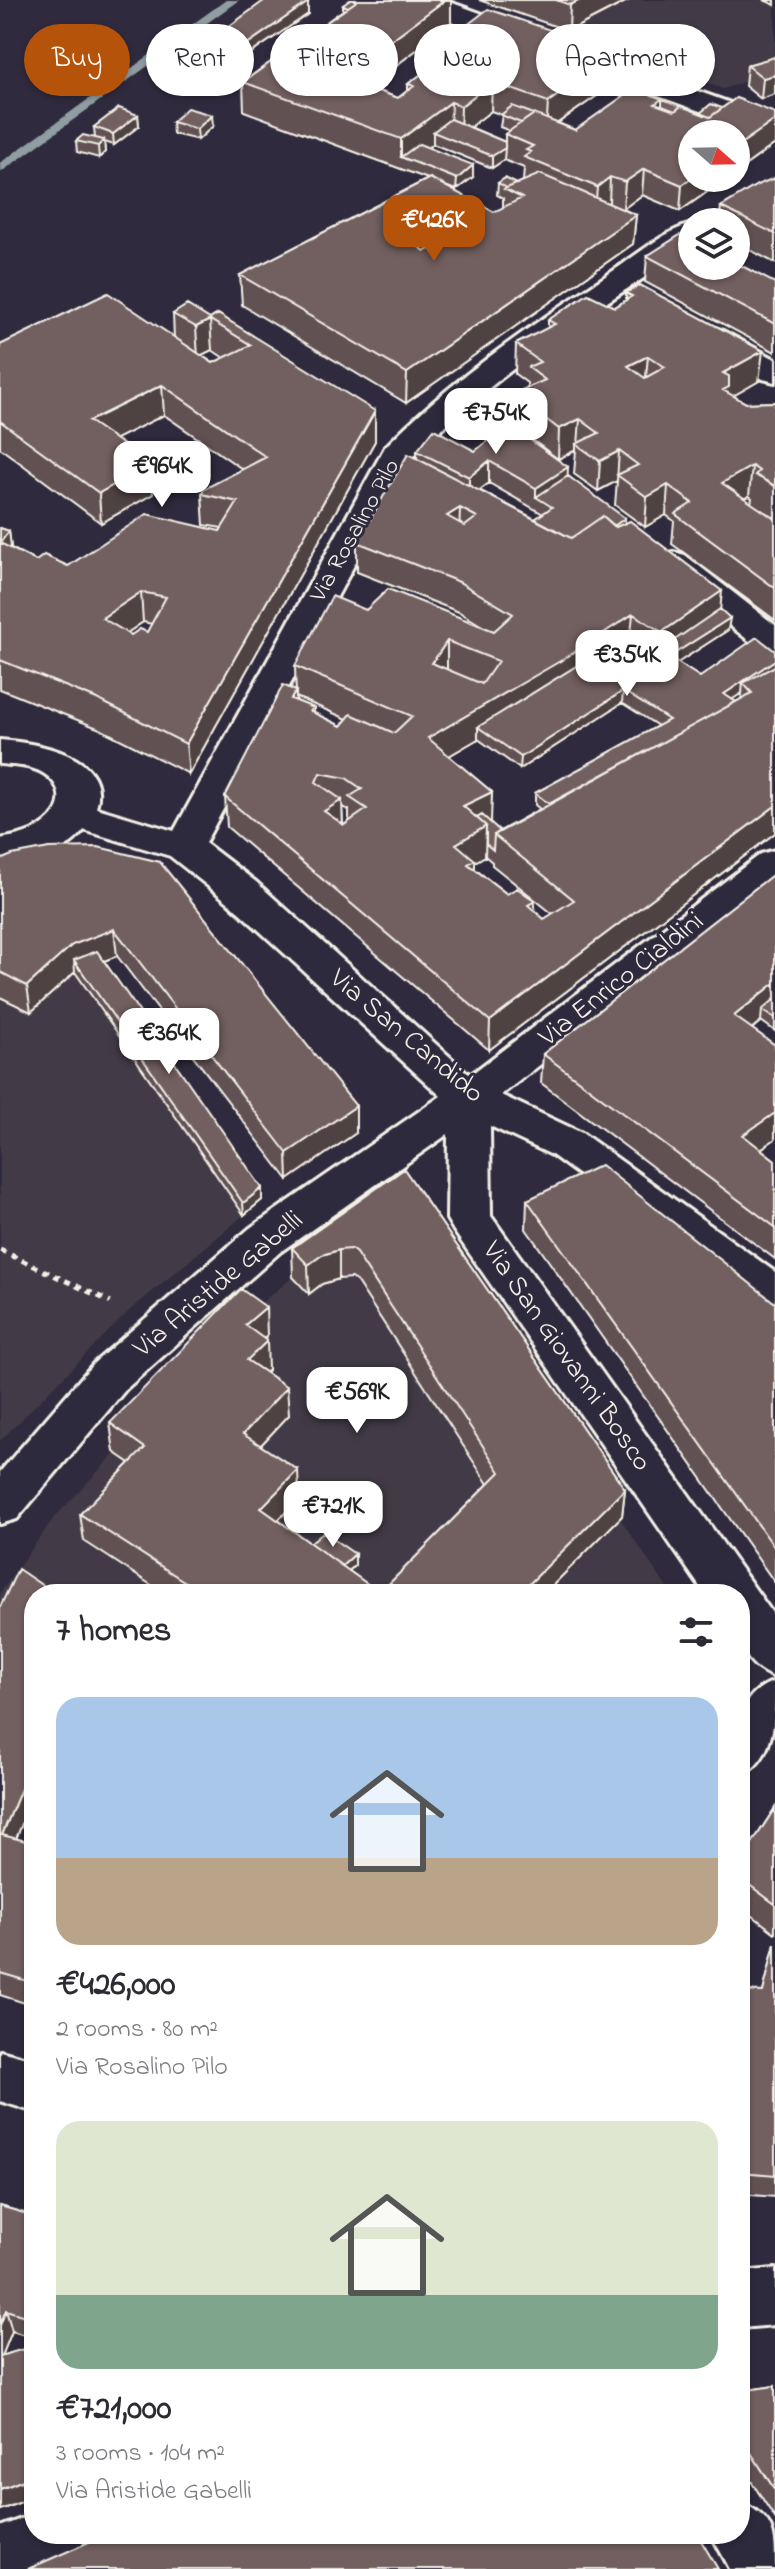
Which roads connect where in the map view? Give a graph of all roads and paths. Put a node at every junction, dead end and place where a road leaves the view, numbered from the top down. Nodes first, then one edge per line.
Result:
1 (417, 0) edge
2 (775, 129) edge
3 (678, 247) edge
4 (680, 320) edge
5 (775, 372) edge
6 (649, 544) edge
7 (775, 643) edge
8 (0, 752) edge
9 (77, 815) junction
10 (184, 847) junction
11 (0, 852) edge
12 (775, 863) edge
13 (469, 1098) junction
14 (0, 1250) edge
15 (775, 1295) edge
16 (164, 1328) junction
17 (0, 1505) edge
18 (725, 1584) edge
19 (750, 1620) edge
20 (775, 1656) edge
21 (775, 1702) edge
22 (750, 1739) edge
23 (0, 2076) edge
24 (24, 2083) edge
25 (775, 2297) edge
26 (750, 2299) edge
27 (32, 2544) edge
28 (748, 2544) edge
29 (0, 2557) edge
30 (765, 2569) edge

1 - 2 street
3 - 10 street, Via Rosalino Pilo
4 - 5 street
6 - 7 street
8 - 9 street
9 - 10 street, Via San Candido
9 - 11 street
10 - 13 street, Via San Candido
12 - 13 street, Via Enrico Cialdini
13 - 15 street, Via San Candido
13 - 16 street, Via Aristide Gabelli
13 - 18 street, Via San Giovanni Bosco
14 - 16 path
16 - 17 street, Via Aristide Gabelli
19 - 20 street
21 - 22 street
23 - 24 street
25 - 26 street
27 - 29 street
28 - 30 street

